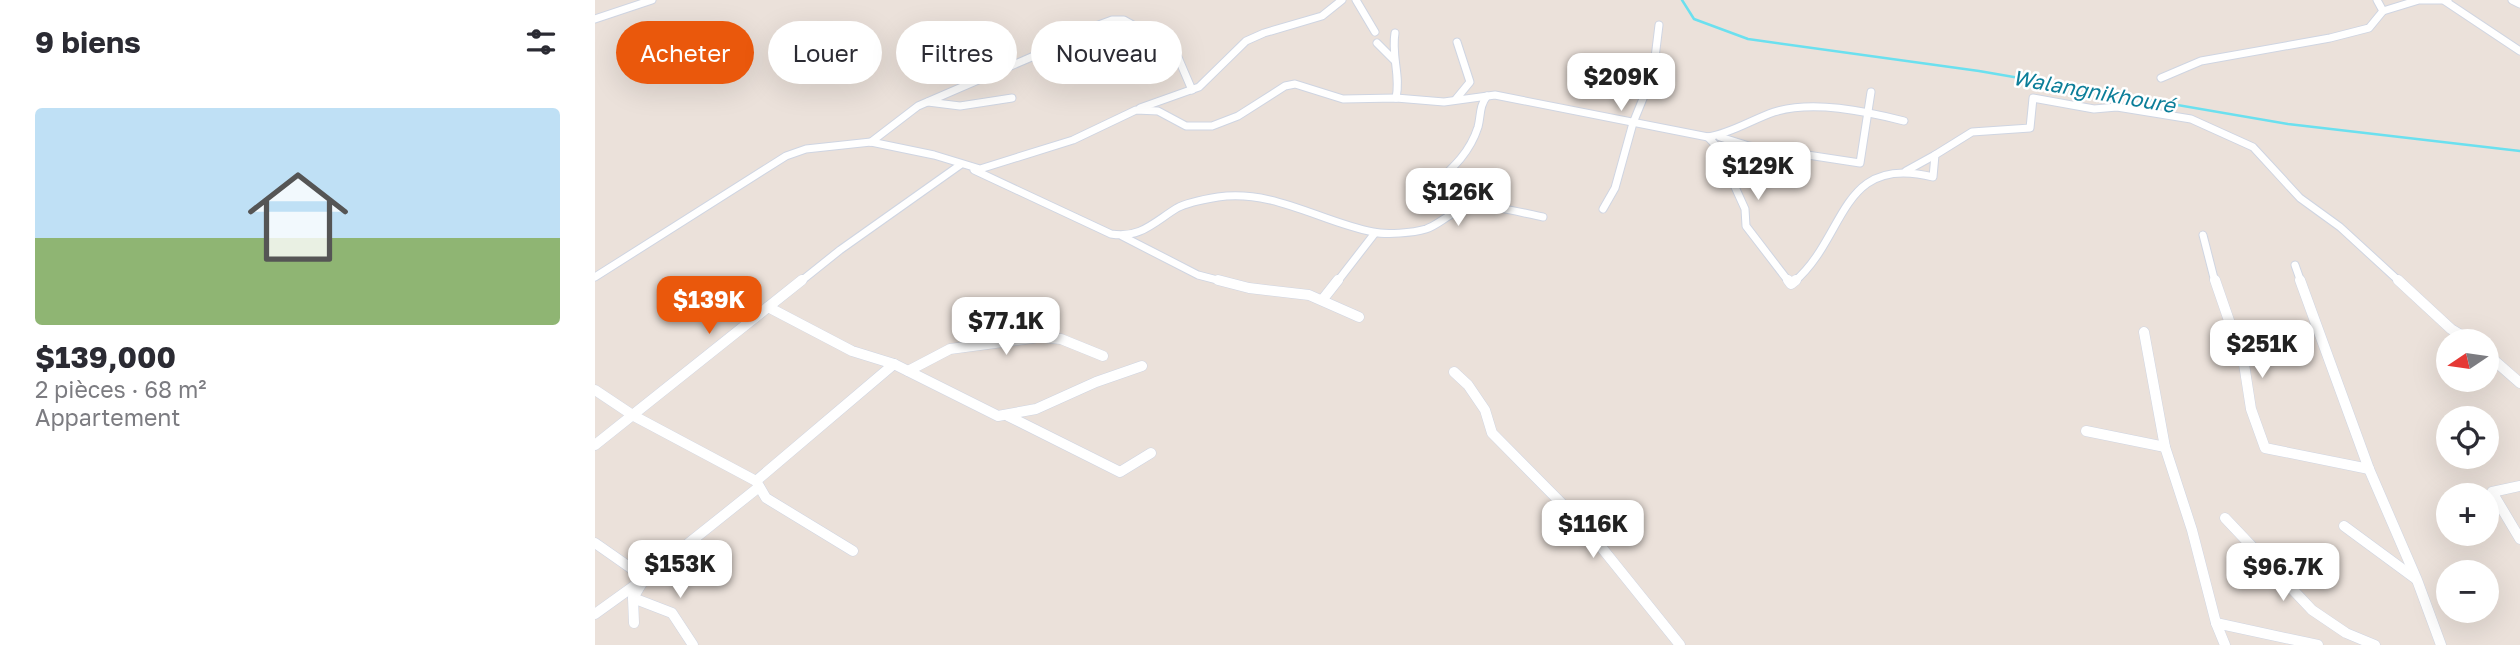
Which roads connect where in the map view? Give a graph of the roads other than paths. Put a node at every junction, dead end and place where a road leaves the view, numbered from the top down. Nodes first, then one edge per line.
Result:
1 (652, 0) edge
2 (1342, 0) edge
3 (1356, 0) edge
4 (2377, 0) edge
5 (2447, 0) edge
6 (2512, 0) edge
7 (2520, 4) edge
8 (2383, 11) junction
9 (595, 19) edge
10 (1659, 25) dead end
11 (1375, 32) dead end
12 (1395, 33) dead end
13 (1457, 42) dead end
14 (1377, 43) dead end
15 (2520, 51) edge
16 (1395, 61) junction
17 (2161, 78) dead end
18 (1192, 90) junction
19 (1871, 92) dead end
20 (1487, 96) junction
21 (1012, 98) dead end
22 (1396, 98) junction
23 (1456, 99) junction
24 (928, 102) junction
25 (1136, 110) junction
26 (1869, 114) junction
27 (1904, 121) dead end
28 (1633, 123) junction
29 (1719, 136) junction
30 (1708, 137) junction
31 (871, 142) junction
32 (1935, 155) junction
33 (965, 166) junction
34 (1906, 171) junction
35 (1435, 184) dead end
36 (1603, 209) dead end
37 (1543, 217) dead end
38 (1375, 233) junction
39 (2203, 235) dead end
40 (1122, 236) junction
41 (2295, 265) dead end
42 (595, 277) edge
43 (1323, 299) junction
44 (768, 307) junction
45 (1359, 317) dead end
46 (2451, 329) edge
47 (2144, 331) dead end
48 (1103, 356) dead end
49 (894, 364) junction
50 (2499, 365) edge
51 (1142, 366) dead end
52 (908, 371) junction
53 (1454, 372) dead end
54 (2520, 383) edge
55 (595, 390) edge
56 (634, 416) junction
57 (1008, 416) junction
58 (2086, 431) dead end
59 (595, 445) edge
60 (2165, 447) junction
61 (1150, 453) dead end
62 (2369, 469) junction
63 (757, 484) junction
64 (2520, 486) edge
65 (2225, 518) dead end
66 (2344, 526) dead end
67 (2520, 539) edge
68 (595, 543) edge
69 (853, 551) dead end
70 (645, 578) junction
71 (2417, 580) junction
72 (633, 598) junction
73 (595, 614) edge
74 (634, 623) dead end
75 (2216, 623) junction
76 (693, 645) edge
77 (1680, 645) edge
78 (2225, 645) edge
79 (2318, 645) edge
80 (2375, 645) edge
81 (2441, 645) edge

1 - 9 street
2 - 18 street
3 - 11 street
4 - 8 street
5 - 8 street
5 - 15 street
6 - 7 street
8 - 17 street
10 - 28 street
12 - 16 street
13 - 23 street
14 - 16 street
16 - 22 street
18 - 24 street
18 - 25 street
19 - 26 street
20 - 23 street
20 - 28 street
20 - 35 street
21 - 24 street
22 - 23 street
22 - 25 street
24 - 31 street
25 - 33 street
26 - 27 street
26 - 29 street
26 - 29 street
28 - 30 street
28 - 36 street
29 - 30 street
30 - 34 street
31 - 33 street
31 - 42 street
32 - 34 street
32 - 34 street
32 - 46 street
33 - 40 street
33 - 44 street
37 - 38 street
38 - 40 street
38 - 43 street
39 - 62 street
40 - 43 street
41 - 62 street
43 - 45 street
44 - 49 street
44 - 56 street
47 - 60 street
48 - 52 street
49 - 52 street
49 - 63 street
50 - 54 street
51 - 57 street
52 - 57 street
53 - 77 street
55 - 56 street
56 - 59 street
56 - 63 street
57 - 61 street
58 - 60 street
60 - 75 street
62 - 71 street
63 - 69 street
63 - 70 street
64 - 67 street
65 - 80 street
66 - 71 street
68 - 70 street
70 - 72 street
70 - 73 street
71 - 81 street
72 - 74 street
72 - 76 street
75 - 78 street
75 - 79 street

